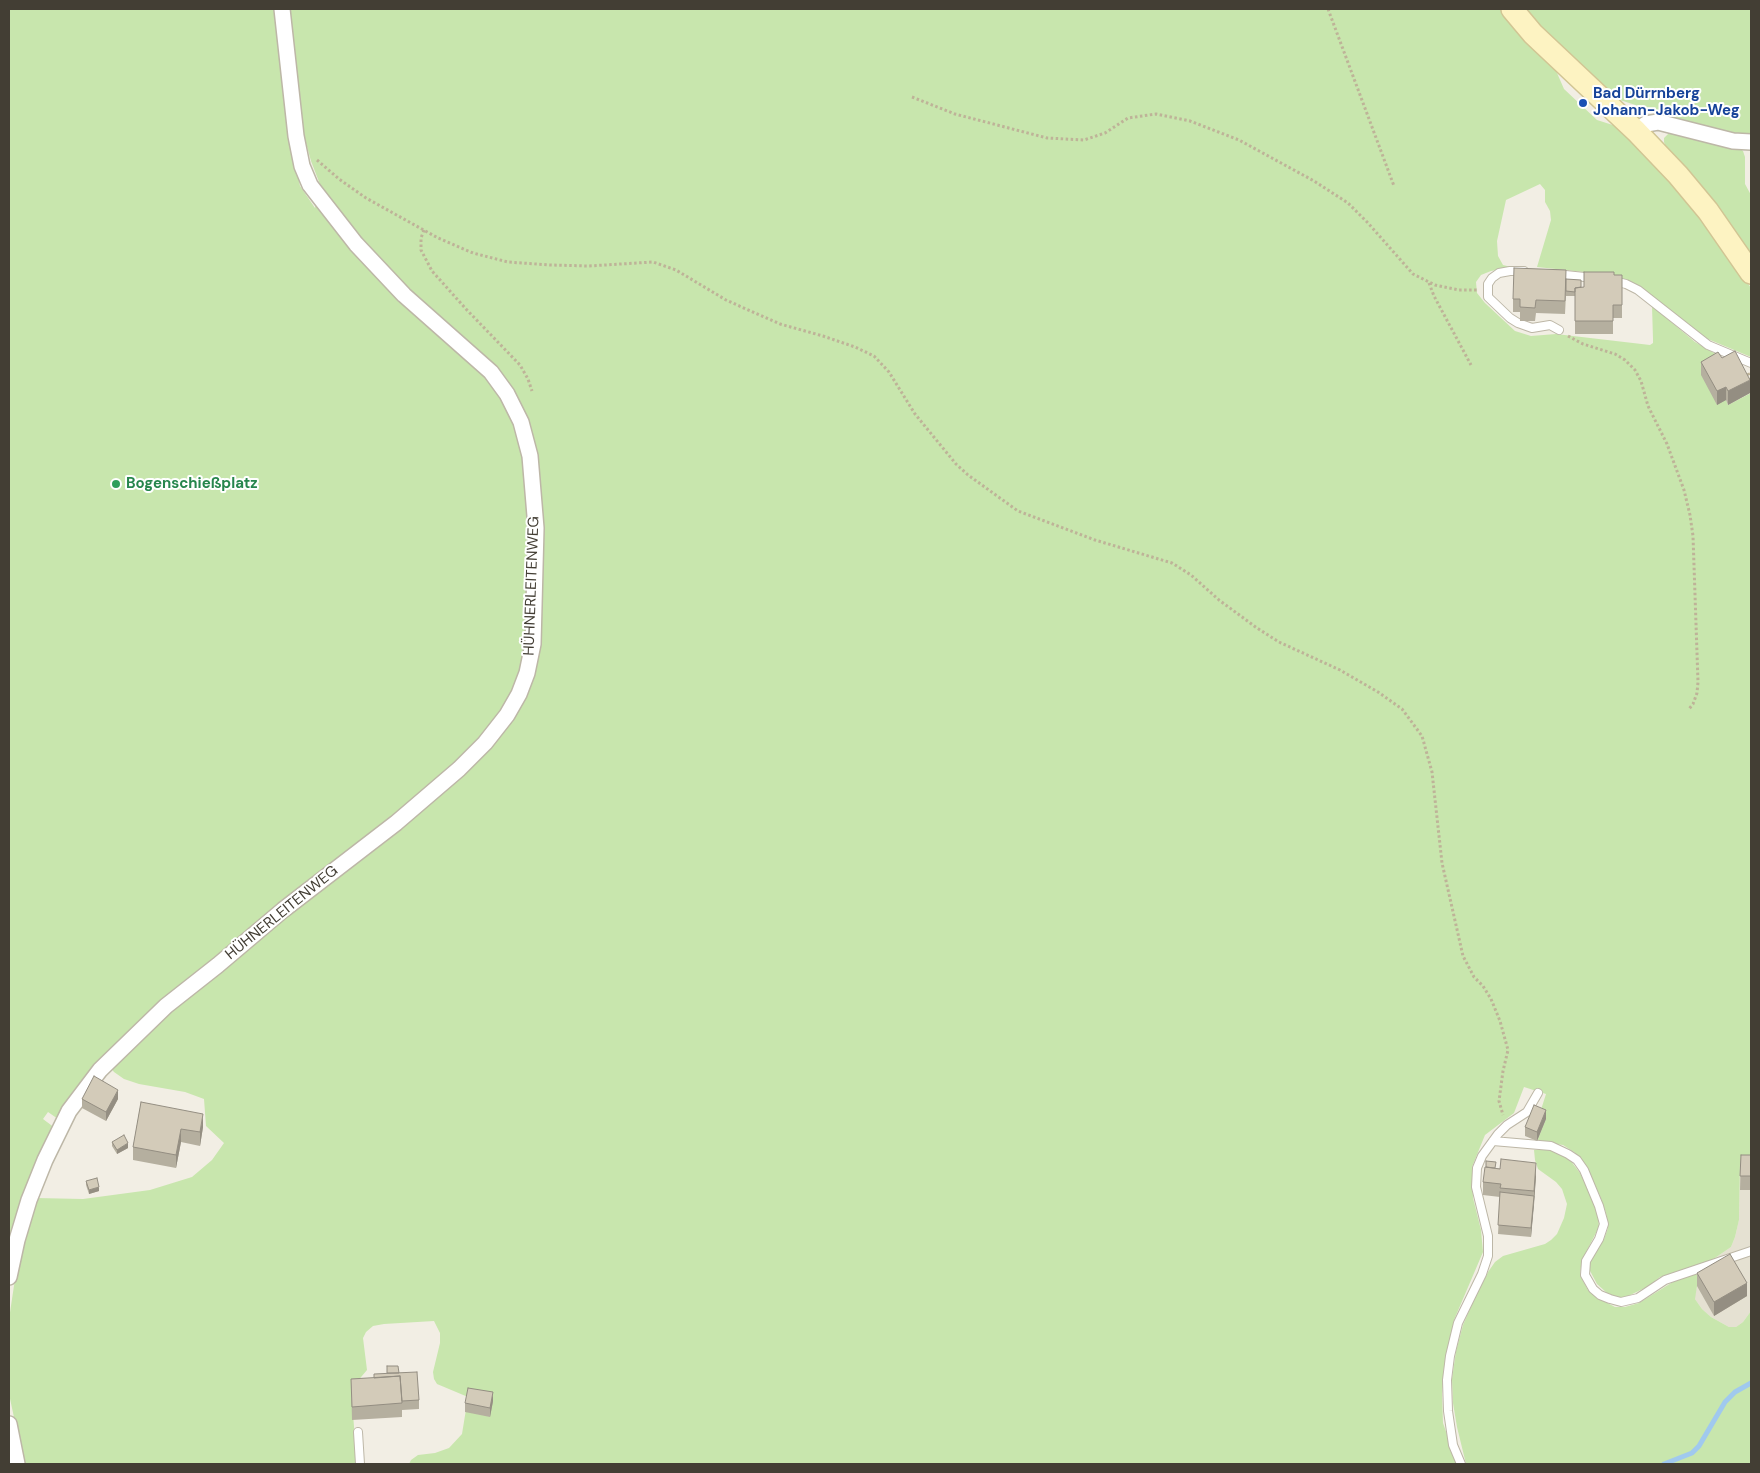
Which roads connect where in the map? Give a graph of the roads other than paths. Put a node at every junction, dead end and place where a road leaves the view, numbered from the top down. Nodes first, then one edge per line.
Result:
1 (282, 9) edge
2 (1512, 9) edge
3 (1636, 131) junction
4 (1751, 142) edge
5 (1532, 272) edge
6 (1751, 273) edge
7 (1551, 274) edge
8 (1559, 330) road end
9 (1751, 363) edge
10 (1538, 1093) dead end
11 (1493, 1141) junction
12 (1751, 1251) edge
13 (9, 1277) edge
14 (9, 1424) edge
15 (358, 1432) dead end
16 (17, 1464) edge
17 (360, 1464) edge
18 (1461, 1464) edge

1 - 13 street, HÜHNERLEITENWEG
2 - 3 main road
3 - 4 street
3 - 6 main road
5 - 8 lane
7 - 9 lane
10 - 11 lane
11 - 12 lane
11 - 18 lane
14 - 16 street
15 - 17 lane

